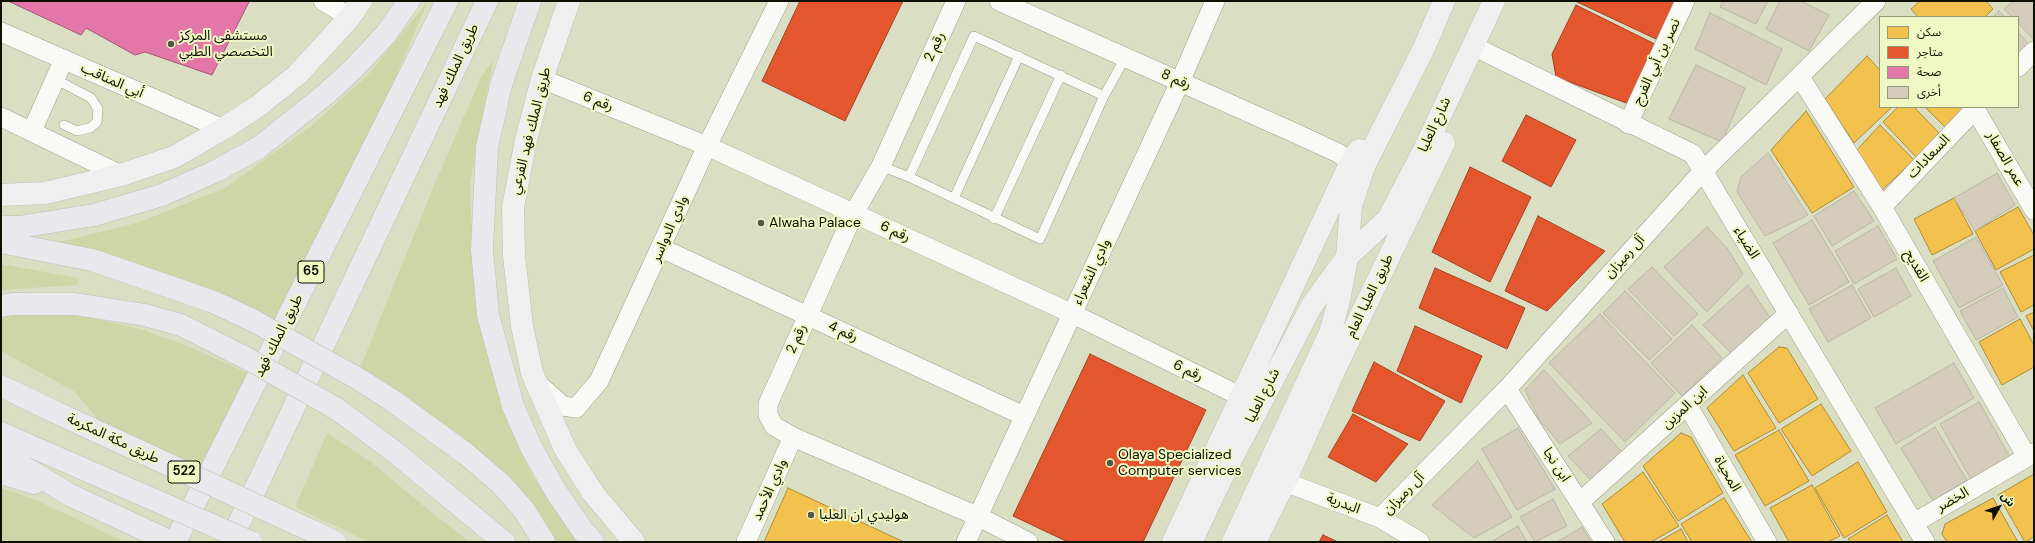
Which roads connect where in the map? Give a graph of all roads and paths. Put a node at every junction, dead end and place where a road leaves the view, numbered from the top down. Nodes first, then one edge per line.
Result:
1 (323, 1) edge
2 (409, 1) edge
3 (447, 1) edge
4 (487, 1) edge
5 (530, 1) edge
6 (569, 1) edge
7 (778, 1) edge
8 (956, 1) edge
9 (1215, 1) edge
10 (1444, 1) edge
11 (1494, 1) edge
12 (1685, 1) edge
13 (1876, 1) edge
14 (1009, 3) edge
15 (355, 9) edge
16 (1, 32) edge
17 (1473, 46) junction
18 (1424, 48) junction
19 (2034, 51) edge
20 (1019, 56) junction
21 (1125, 58) junction
22 (64, 60) junction
23 (2019, 66) edge
24 (1061, 75) junction
25 (1800, 77) junction
26 (54, 79) junction
27 (542, 79) junction
28 (1180, 82) junction
29 (1104, 96) junction
30 (1976, 108) edge
31 (1, 117) edge
32 (1628, 124) junction
33 (64, 125) dead end
34 (223, 129) junction
35 (32, 131) junction
36 (707, 146) junction
37 (1351, 162) junction
38 (881, 166) junction
39 (1702, 172) junction
40 (121, 175) junction
41 (909, 177) junction
42 (1, 195) edge
43 (954, 198) junction
44 (1882, 207) junction
45 (2034, 210) edge
46 (854, 213) junction
47 (994, 219) junction
48 (1, 227) edge
49 (1, 242) edge
50 (661, 248) junction
51 (1346, 257) junction
52 (1, 306) edge
53 (1789, 313) junction
54 (1073, 314) junction
55 (808, 316) junction
56 (535, 381) junction
57 (1, 386) edge
58 (1507, 389) junction
59 (1242, 397) junction
60 (1688, 406) junction
61 (1024, 416) junction
62 (1, 433) edge
63 (793, 437) junction
64 (1, 453) edge
65 (2031, 455) edge
66 (1, 473) edge
67 (1285, 482) junction
68 (70, 495) junction
69 (1580, 502) junction
70 (977, 516) junction
71 (1380, 518) junction
72 (1914, 522) junction
73 (171, 542) edge
74 (175, 542) edge
75 (230, 542) edge
76 (251, 542) edge
77 (335, 542) edge
78 (504, 542) edge
79 (544, 542) edge
80 (592, 542) edge
81 (634, 542) edge
82 (746, 542) edge
83 (966, 542) edge
84 (1028, 542) edge
85 (1173, 542) edge
86 (1191, 542) edge
87 (1233, 542) edge
88 (1255, 542) edge
89 (1420, 542) edge
90 (1605, 542) edge
91 (1767, 542) edge
92 (1925, 542) edge

1 - 15 street
2 - 48 highway
3 - 74 highway, طريق الملك فهد / 65
4 - 75 highway, طريق الملك فهد
5 - 80 highway
6 - 27 main road, طريق الملك فهد الفرعي
7 - 36 street, وادي الدواسر
8 - 38 street, رقم 2
9 - 28 street, وادي الشعراء
10 - 18 main road, شارع العليا
11 - 17 main road, شارع العليا
12 - 32 street, نصر بن أبي الفرج
13 - 25 street, آل رميزان
14 - 21 street, رقم 8
15 - 34 main road
16 - 22 street, أبي المناقب
17 - 32 street, الضياء
17 - 51 main road, شارع العليا
17 - 67 main road, طريق العليا العام
18 - 37 main road
18 - 51 main road, شارع العليا
19 - 23 street
20 - 24 lane
20 - 41 lane
20 - 43 lane
21 - 28 street, رقم 8
21 - 29 lane
22 - 26 street
22 - 34 street, أبي المناقب
24 - 29 lane
24 - 47 lane
25 - 39 street, آل رميزان
25 - 44 street, القديح
26 - 33 lane
26 - 35 street
27 - 36 street, رقم 6
27 - 56 main road, طريق الملك فهد الفرعي
28 - 37 street, رقم 8
28 - 54 street, وادي الشعراء
29 - 47 lane
30 - 44 street, السعادات
30 - 45 street, عمر الصفار
31 - 35 street
32 - 39 street, الضياء
34 - 40 main road
35 - 40 street
36 - 46 street, رقم 6
36 - 50 street, وادي الدواسر
37 - 59 main road
38 - 41 lane
38 - 46 street, رقم 2
39 - 53 street, الضياء
39 - 58 street, آل رميزان
40 - 42 main road
41 - 43 lane
43 - 47 lane
44 - 65 street, القديح
46 - 54 street, رقم 6
46 - 55 street, رقم 2
49 - 79 highway, bridge
50 - 55 street, رقم 4
50 - 56 street, وادي الدواسر
51 - 86 main road, شارع العليا
51 - 87 main road, شارع العليا
52 - 78 highway, bridge
53 - 60 street, ابن المزين
53 - 72 street, الضياء
54 - 59 street, رقم 6
54 - 61 street, وادي الشعراء
55 - 61 street, رقم 4
55 - 63 street, رقم 2
56 - 81 main road, طريق الملك فهد الفرعي
57 - 77 highway, طريق مكة المكرمة / 522, bridge
58 - 69 street, ابن نجا
58 - 71 street, آل رميزان
59 - 85 main road
60 - 69 street, ابن المزين
60 - 91 street, المحياة
61 - 70 street, وادي الشعراء
62 - 76 highway, bridge
63 - 70 street, رقم 2
63 - 82 street, وادي الأحمد
64 - 68 highway
65 - 72 street, الخضر
66 - 68 highway
67 - 71 street, البدرية
67 - 88 main road, طريق العليا العام
68 - 73 highway
69 - 90 street, ابن نجا
70 - 83 street, وادي الشعراء
70 - 84 street, رقم 2
71 - 89 street, البدرية
72 - 92 street, الضياء

